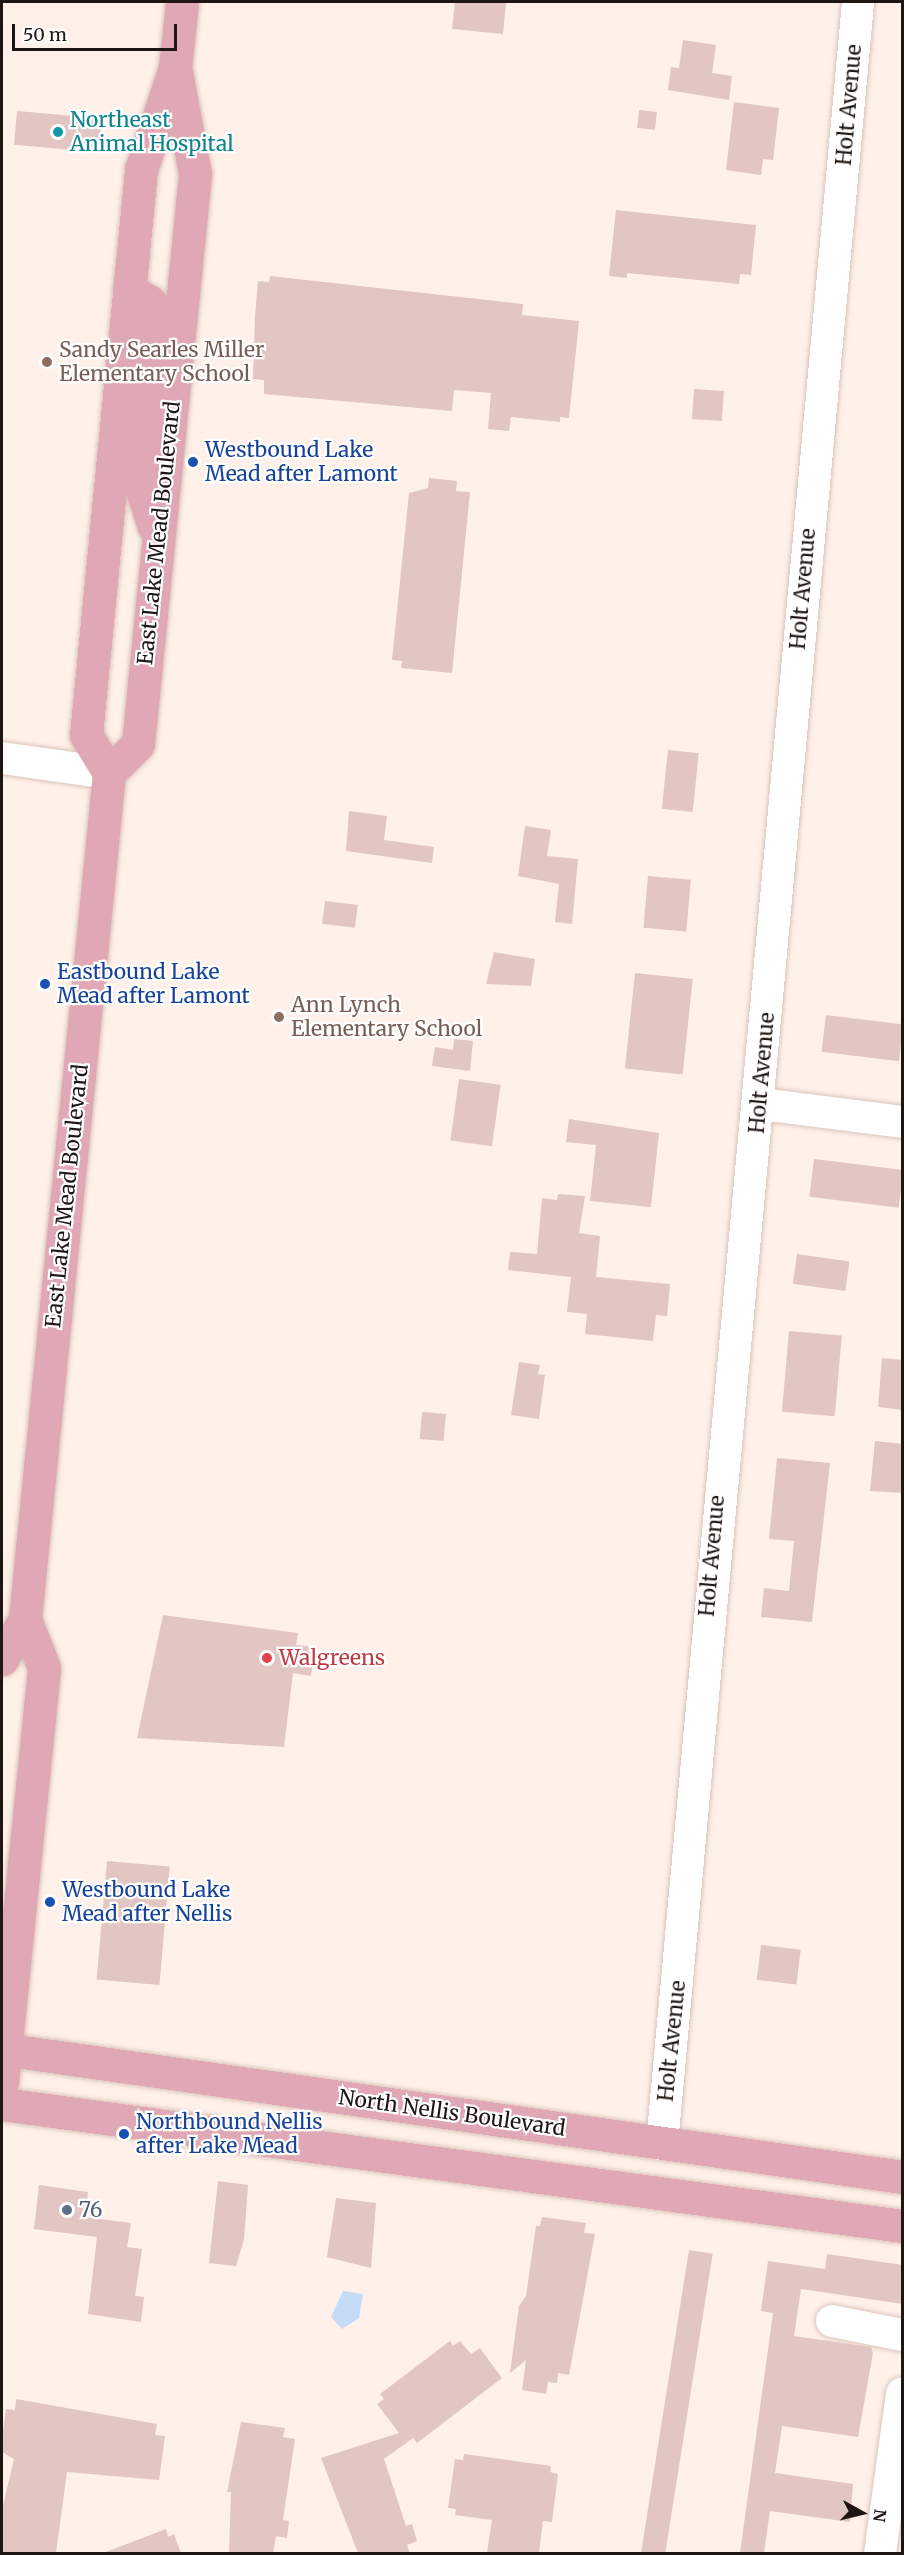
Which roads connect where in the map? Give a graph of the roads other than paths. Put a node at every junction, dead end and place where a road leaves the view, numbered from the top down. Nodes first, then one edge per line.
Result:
1 (182, 2) edge
2 (858, 2) edge
3 (175, 68) junction
4 (129, 289) junction
5 (158, 540) junction
6 (2, 758) edge
7 (109, 773) junction
8 (760, 1104) junction
9 (903, 1122) edge
10 (25, 1619) junction
11 (2, 1659) edge
12 (4, 2050) edge
13 (2, 2082) edge
14 (2, 2104) edge
15 (662, 2144) junction
16 (903, 2177) edge
17 (903, 2226) edge
18 (832, 2321) dead end
19 (903, 2335) edge
20 (903, 2394) edge
21 (880, 2553) edge

1 - 3 main road, East Lake Mead Boulevard
2 - 8 street, Holt Avenue
3 - 4 main road, East Lake Mead Boulevard
3 - 5 main road, East Lake Mead Boulevard
4 - 5 main road
4 - 7 main road, East Lake Mead Boulevard
5 - 7 main road, East Lake Mead Boulevard
6 - 7 street
7 - 10 main road, East Lake Mead Boulevard
8 - 9 street
8 - 15 street, Holt Avenue
10 - 11 main road, East Lake Mead Boulevard
10 - 12 main road, East Lake Mead Boulevard
12 - 13 main road, East Lake Mead Boulevard
12 - 15 main road, North Nellis Boulevard
14 - 17 main road
15 - 16 main road, North Nellis Boulevard
18 - 19 street
20 - 21 street

